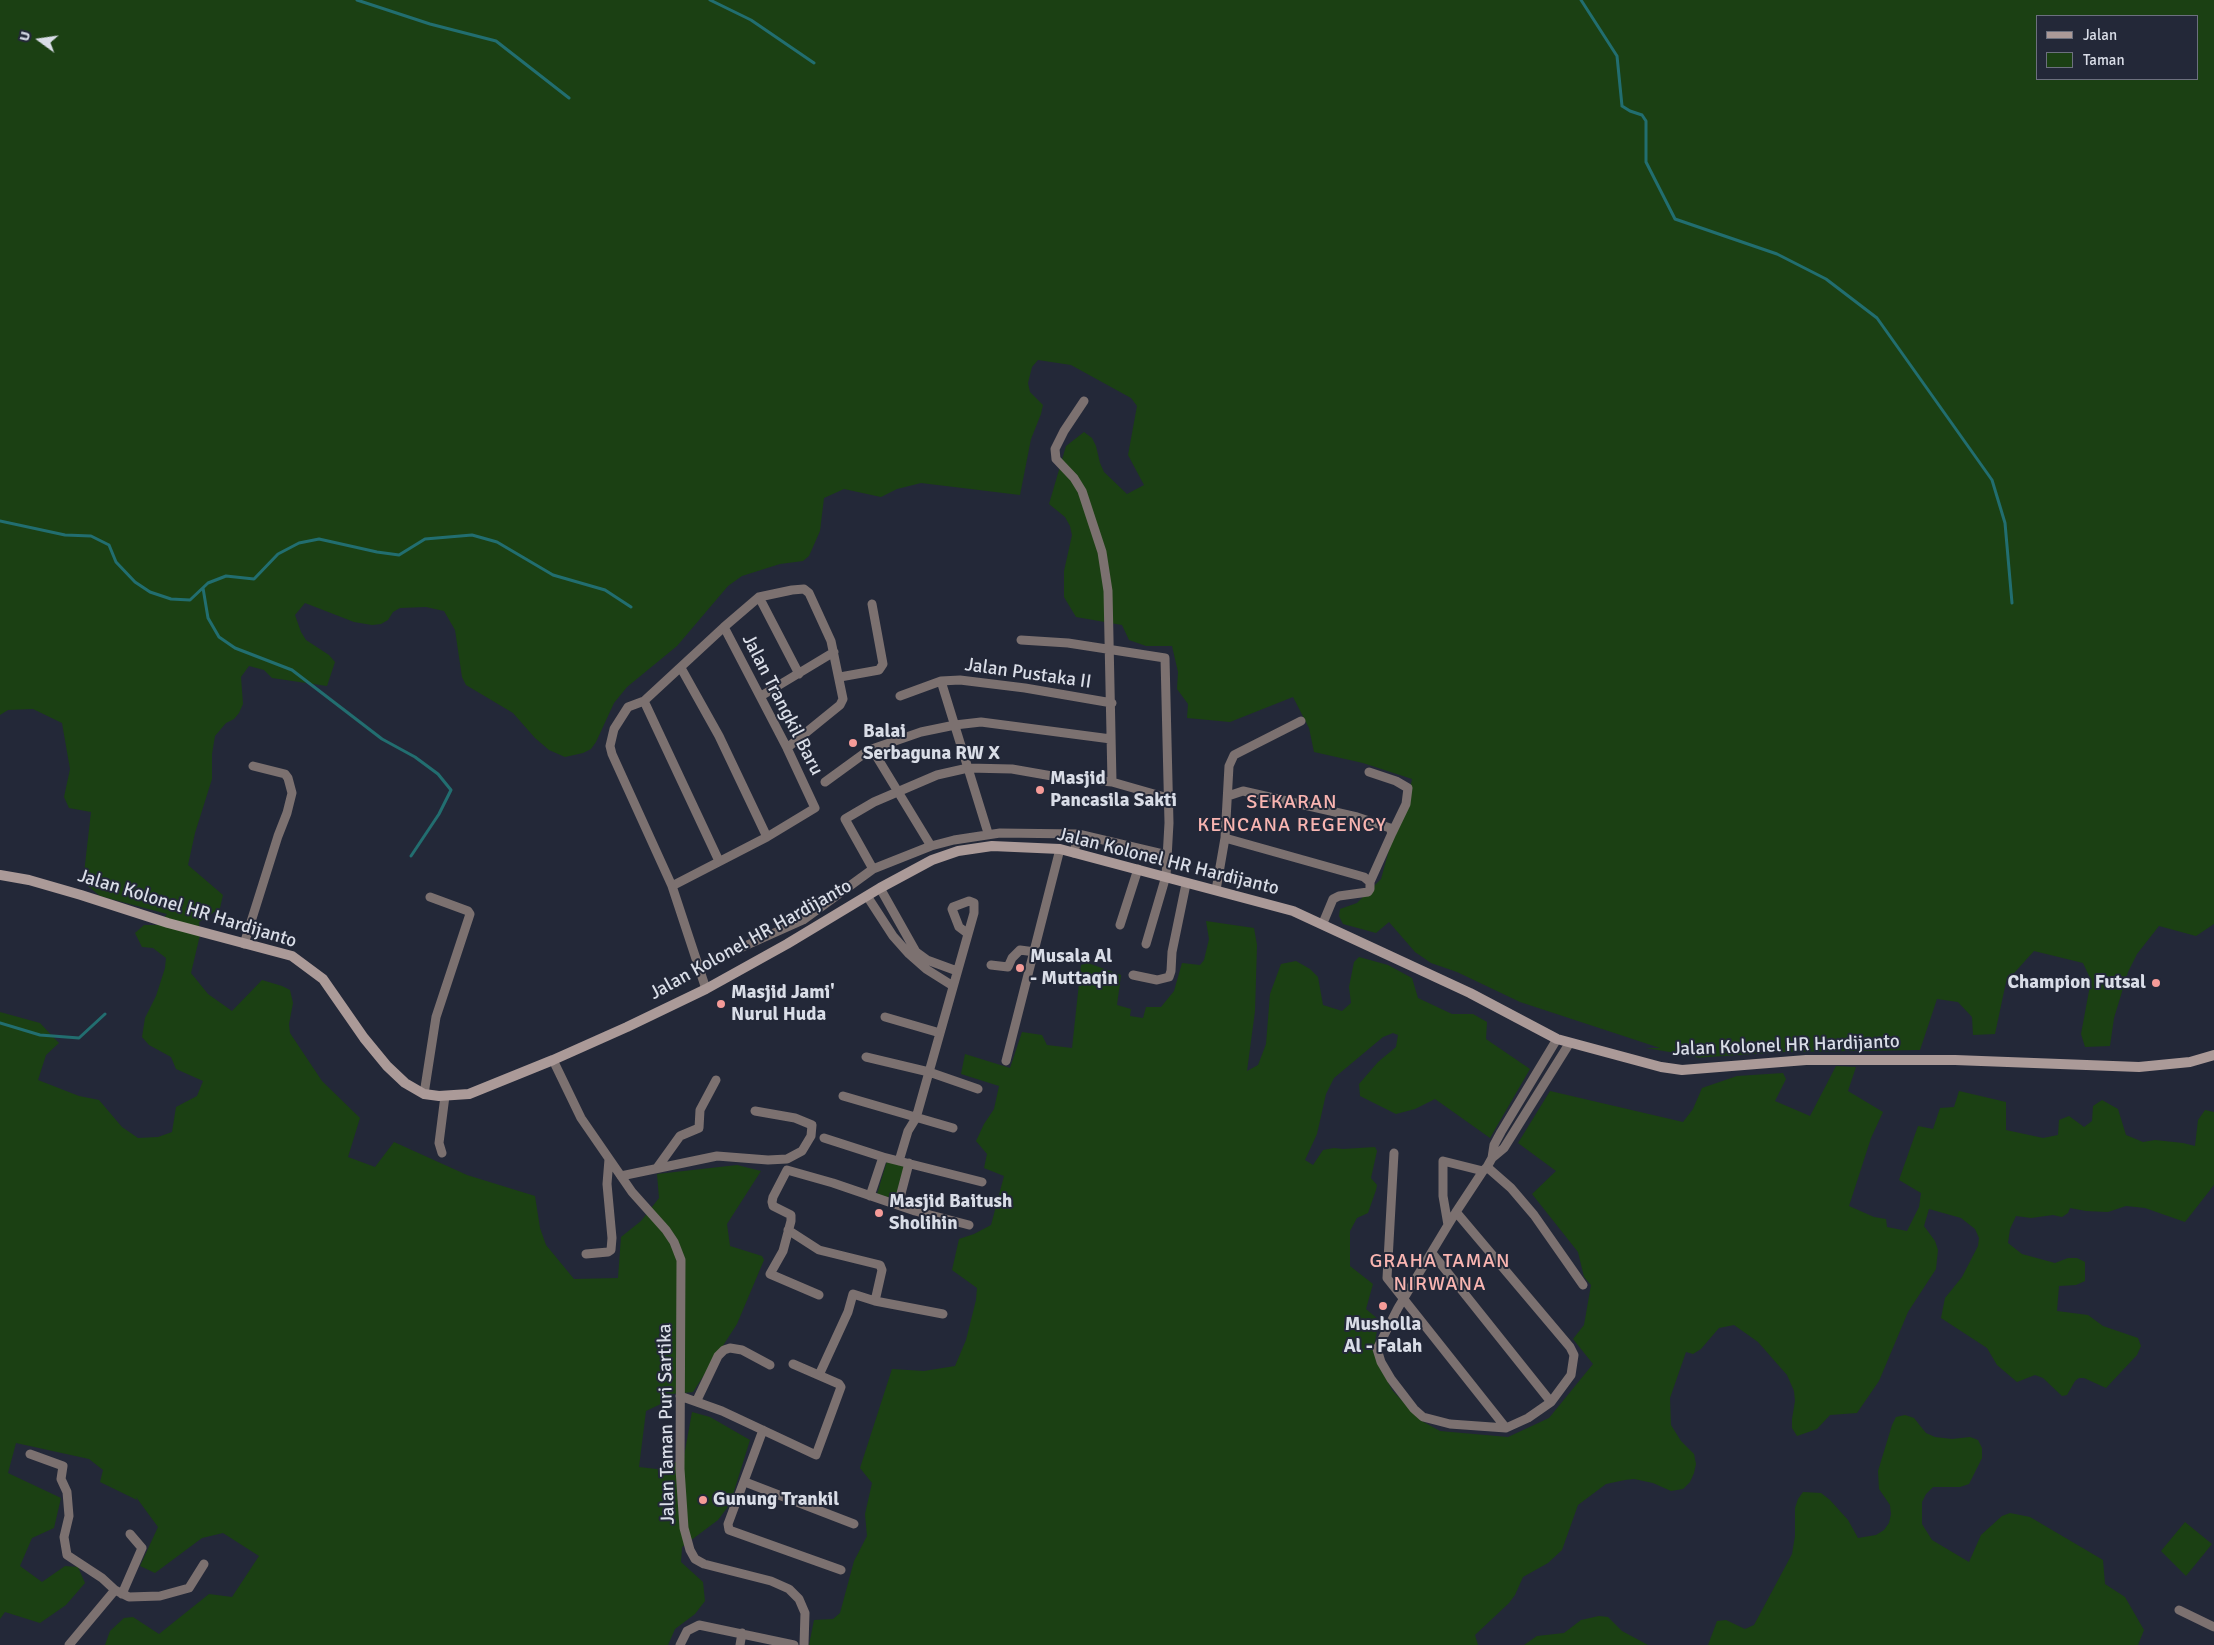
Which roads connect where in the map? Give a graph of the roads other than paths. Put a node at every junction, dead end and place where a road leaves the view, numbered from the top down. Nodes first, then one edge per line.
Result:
1 (1084, 401) dead end
2 (758, 597) junction
3 (872, 604) dead end
4 (724, 626) junction
5 (1021, 640) dead end
6 (1110, 650) junction
7 (834, 652) junction
8 (681, 668) junction
9 (799, 674) junction
10 (840, 677) junction
11 (941, 681) junction
12 (761, 696) junction
13 (900, 696) dead end
14 (644, 701) junction
15 (1112, 703) junction
16 (1301, 721) dead end
17 (955, 725) junction
18 (1111, 739) junction
19 (787, 748) junction
20 (872, 749) junction
21 (253, 766) dead end
22 (968, 768) junction
23 (1369, 772) dead end
24 (824, 782) dead end
25 (1112, 782) junction
26 (899, 790) junction
27 (1228, 796) junction
28 (1168, 798) junction
29 (988, 833) junction
30 (1392, 833) junction
31 (1078, 834) junction
32 (767, 837) junction
33 (1225, 838) junction
34 (954, 840) junction
35 (931, 846) junction
36 (1060, 849) junction
37 (958, 851) junction
38 (1074, 853) junction
39 (1167, 855) junction
40 (719, 861) junction
41 (873, 869) junction
42 (1138, 869) junction
43 (0, 875) edge
44 (1166, 876) junction
45 (1370, 882) junction
46 (1186, 884) junction
47 (672, 886) junction
48 (880, 888) junction
49 (1216, 890) junction
50 (867, 896) junction
51 (430, 897) dead end
52 (1323, 923) junction
53 (1120, 925) dead end
54 (967, 932) dead end
55 (244, 944) junction
56 (1146, 944) dead end
57 (1035, 952) junction
58 (928, 965) junction
59 (991, 965) dead end
60 (698, 967) junction
61 (957, 971) junction
62 (1133, 975) dead end
63 (953, 986) junction
64 (706, 989) junction
65 (885, 1017) dead end
66 (940, 1033) junction
67 (1557, 1039) junction
68 (1569, 1044) junction
69 (2214, 1055) edge
70 (866, 1057) dead end
71 (553, 1060) junction
72 (1006, 1061) dead end
73 (929, 1072) junction
74 (716, 1080) dead end
75 (978, 1089) dead end
76 (424, 1094) junction
77 (445, 1096) junction
78 (843, 1096) dead end
79 (755, 1110) dead end
80 (1513, 1113) junction
81 (916, 1118) junction
82 (1523, 1119) junction
83 (952, 1128) dead end
84 (824, 1138) dead end
85 (442, 1152) dead end
86 (1394, 1153) dead end
87 (883, 1157) junction
88 (1492, 1158) junction
89 (609, 1159) junction
90 (899, 1161) junction
91 (909, 1163) junction
92 (657, 1168) junction
93 (1485, 1169) junction
94 (621, 1176) junction
95 (982, 1182) dead end
96 (870, 1196) junction
97 (898, 1205) junction
98 (1456, 1212) junction
99 (1448, 1225) junction
100 (969, 1226) dead end
101 (788, 1230) junction
102 (1432, 1253) junction
103 (586, 1254) dead end
104 (1583, 1285) dead end
105 (819, 1295) dead end
106 (1404, 1298) junction
107 (875, 1302) junction
108 (943, 1314) dead end
109 (793, 1364) dead end
110 (770, 1365) dead end
111 (819, 1375) junction
112 (680, 1396) junction
113 (697, 1400) junction
114 (1551, 1402) junction
115 (1506, 1428) junction
116 (762, 1430) junction
117 (30, 1454) dead end
118 (745, 1482) junction
119 (854, 1524) dead end
120 (130, 1534) dead end
121 (204, 1564) dead end
122 (841, 1570) dead end
123 (118, 1592) junction
124 (2179, 1610) dead end
125 (2214, 1627) edge
126 (742, 1633) junction
127 (69, 1645) edge
128 (680, 1645) edge
129 (740, 1645) edge
130 (794, 1645) edge
131 (804, 1645) edge

1 - 6 street
2 - 4 street
2 - 7 street
2 - 9 street
3 - 10 street
4 - 8 street, Jalan Trangkil Baru
4 - 12 street, Jalan Trangkil Baru
5 - 6 street
6 - 15 street
6 - 28 street
7 - 9 street
7 - 10 street
8 - 14 street, Jalan Trangkil Baru
8 - 32 street
9 - 12 street
10 - 19 street
11 - 13 street
11 - 15 street, Jalan Pustaka II
11 - 17 street
12 - 19 street, Jalan Trangkil Baru
14 - 40 street
14 - 47 street, Jalan Trangkil Baru
15 - 18 street
16 - 27 street
17 - 18 street
17 - 20 street
17 - 22 street
18 - 25 street
19 - 32 street, Jalan Trangkil Baru
20 - 24 street
20 - 26 street
21 - 55 street
22 - 25 street
22 - 26 street
22 - 29 street
23 - 30 street
25 - 28 street
26 - 35 street
26 - 41 street
27 - 30 street
27 - 33 street
28 - 39 street
29 - 31 street
29 - 34 street
30 - 45 street
31 - 38 street
31 - 39 street
32 - 40 street, Jalan Trangkil Baru
33 - 45 street
33 - 49 street
34 - 35 street
34 - 37 street
35 - 41 street
36 - 37 main road, Jalan Kolonel HR Hardijanto
36 - 38 main road, Jalan Kolonel HR Hardijanto
36 - 57 street
37 - 48 main road, Jalan Kolonel HR Hardijanto
38 - 42 main road, Jalan Kolonel HR Hardijanto
39 - 44 street
40 - 47 street, Jalan Trangkil Baru
41 - 60 street
42 - 44 main road, Jalan Kolonel HR Hardijanto
42 - 53 street
43 - 55 main road, Jalan Kolonel HR Hardijanto
44 - 46 main road, Jalan Kolonel HR Hardijanto
44 - 56 street
45 - 52 street
46 - 49 main road, Jalan Kolonel HR Hardijanto
46 - 62 street
47 - 60 street, Jalan Trangkil Baru
48 - 50 main road, Jalan Kolonel HR Hardijanto
48 - 58 street
49 - 52 main road, Jalan Kolonel HR Hardijanto
50 - 58 street
50 - 64 main road, Jalan Kolonel HR Hardijanto
51 - 76 street
52 - 67 main road, Jalan Kolonel HR Hardijanto
54 - 61 street
55 - 76 main road, Jalan Kolonel HR Hardijanto
57 - 59 street
57 - 72 street
58 - 61 street
58 - 63 street
60 - 64 street, Jalan Trangkil Baru
61 - 63 street
63 - 66 street
64 - 71 main road, Jalan Kolonel HR Hardijanto
65 - 66 street
66 - 73 street
67 - 68 main road, Jalan Kolonel HR Hardijanto
67 - 80 street
68 - 69 main road, Jalan Kolonel HR Hardijanto
68 - 82 street
70 - 73 street
71 - 77 main road, Jalan Kolonel HR Hardijanto
71 - 89 street, Jalan Taman Puri Sartika
73 - 75 street
73 - 81 street
74 - 92 street
76 - 77 main road, Jalan Kolonel HR Hardijanto
77 - 85 street
78 - 81 street
79 - 92 street
80 - 82 street
80 - 88 street
81 - 83 street
81 - 90 street
82 - 88 street
84 - 87 street
86 - 106 street
87 - 90 street
87 - 96 street
88 - 93 street
89 - 94 street, Jalan Taman Puri Sartika
89 - 103 street
90 - 91 street
91 - 95 street
91 - 97 street
92 - 94 street
93 - 98 street
93 - 99 street
93 - 104 street
94 - 112 street, Jalan Taman Puri Sartika
96 - 97 street
96 - 101 street
97 - 100 street
98 - 99 street
98 - 114 street
99 - 102 street
101 - 105 street
101 - 107 street
102 - 106 street
102 - 114 street
106 - 115 street
106 - 115 street
107 - 108 street
107 - 111 street
109 - 111 street
110 - 113 street
111 - 116 street
112 - 113 street
112 - 131 street, Jalan Taman Puri Sartika
113 - 116 street
114 - 115 street
116 - 118 street
117 - 123 street
118 - 119 street
118 - 122 street
120 - 123 street
121 - 123 street
123 - 127 street
124 - 125 street
126 - 128 street
126 - 129 street
126 - 130 street

